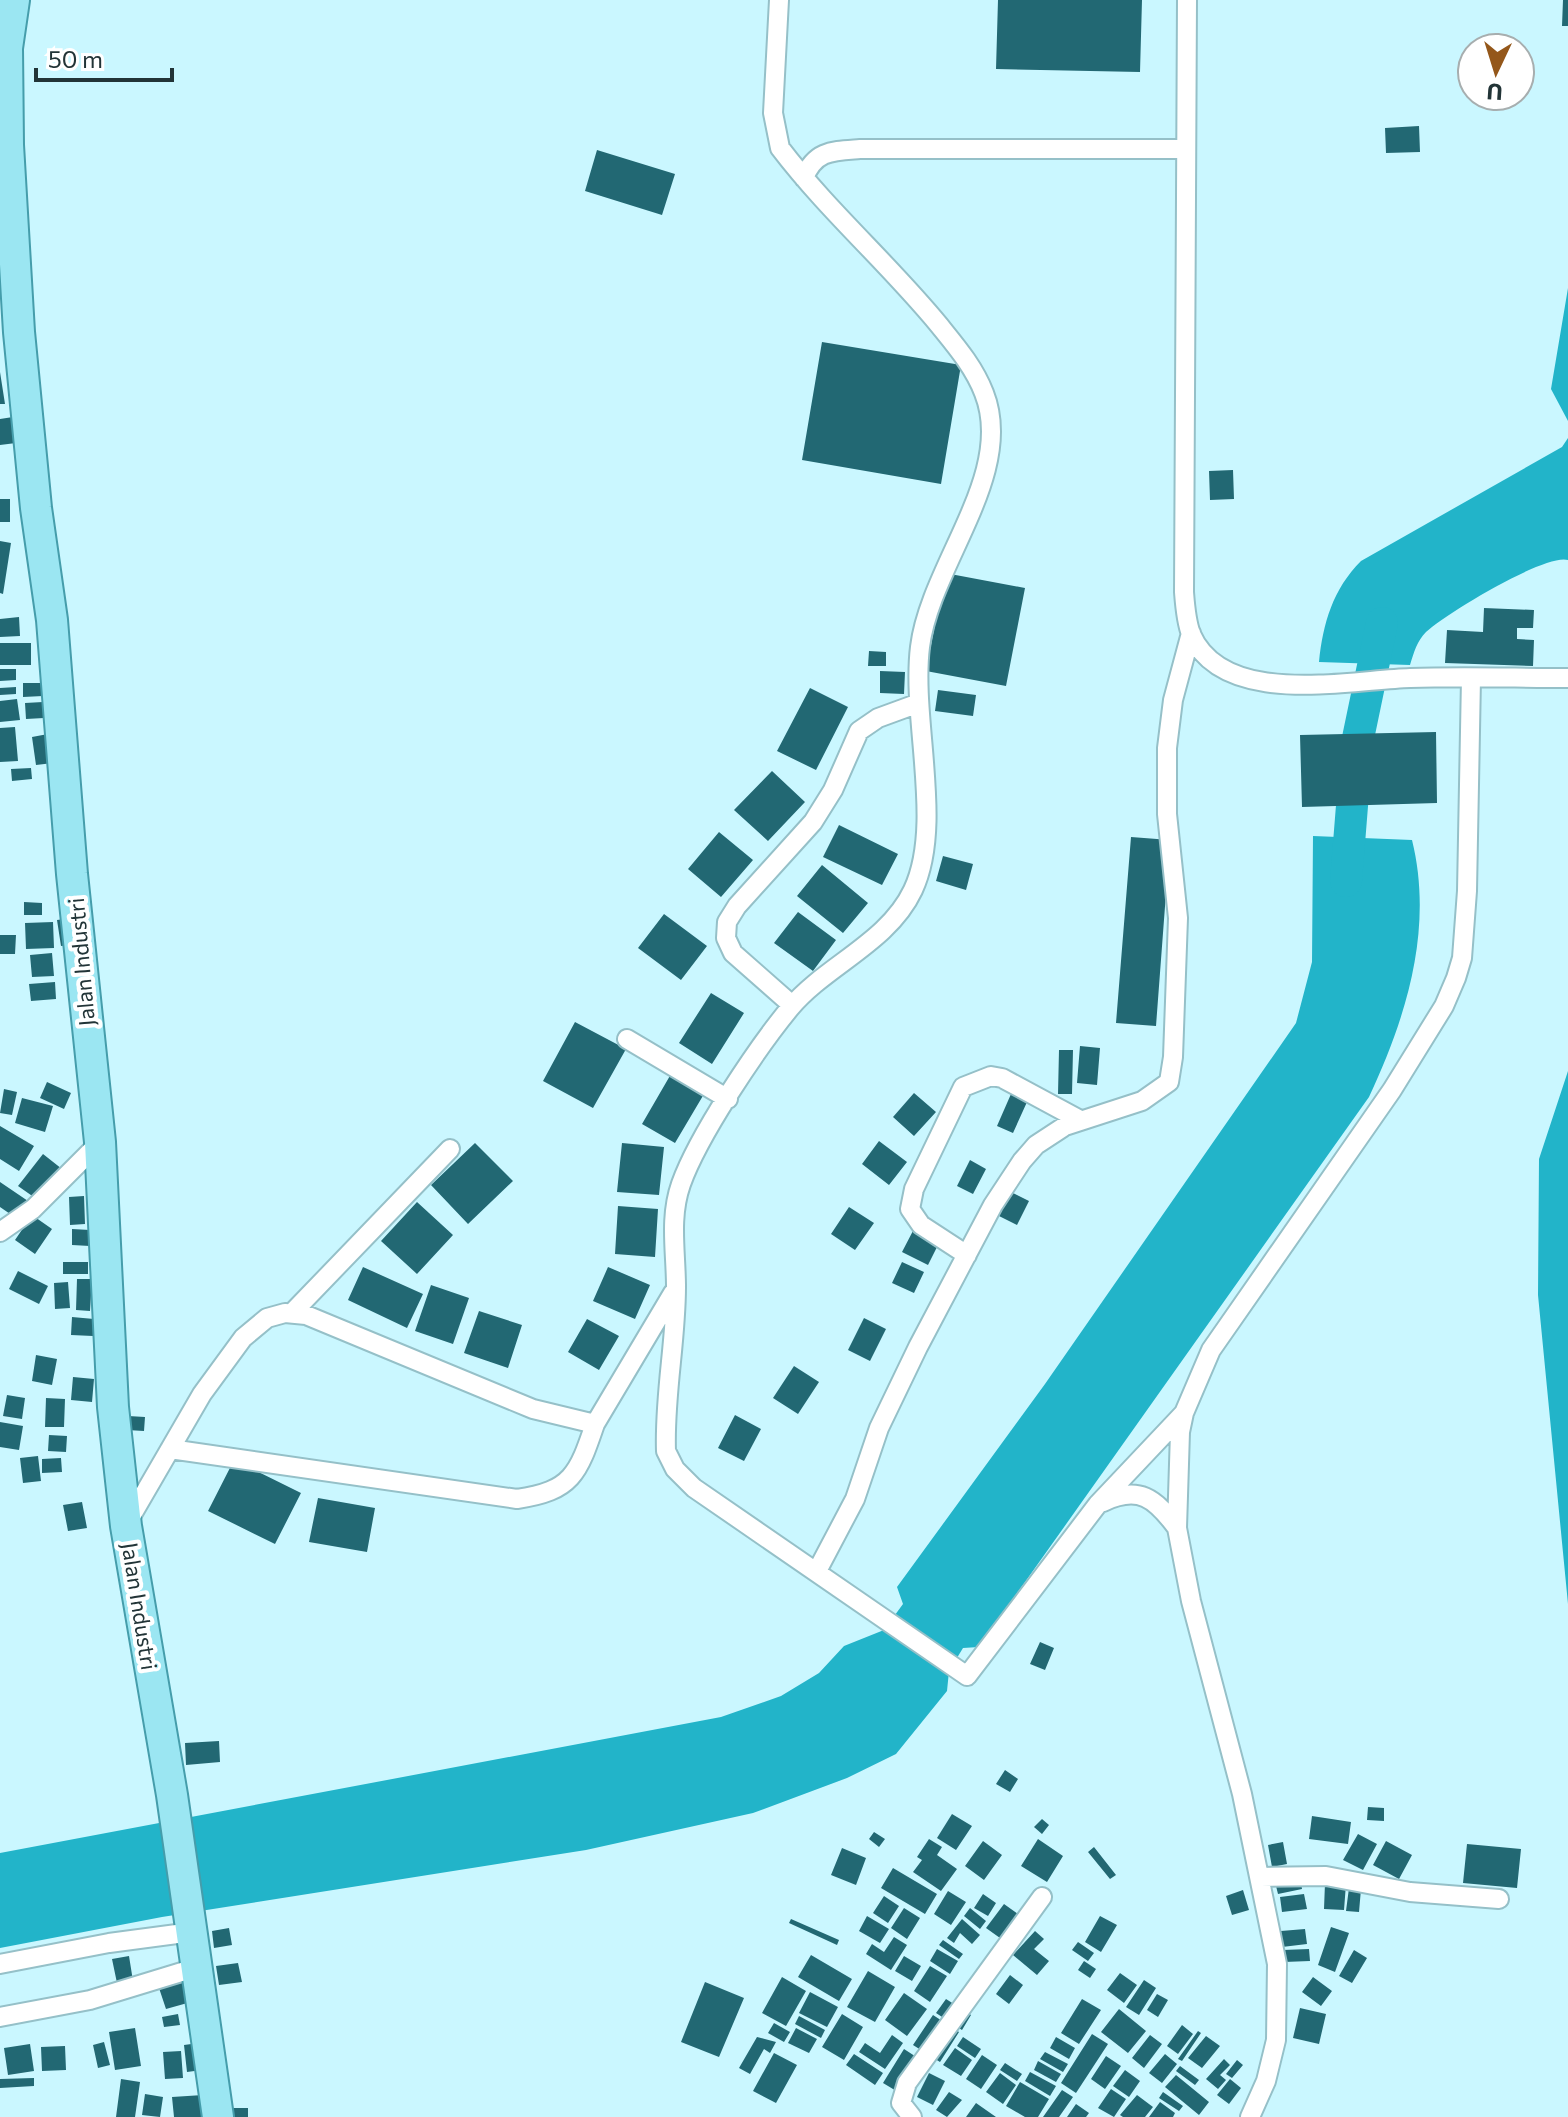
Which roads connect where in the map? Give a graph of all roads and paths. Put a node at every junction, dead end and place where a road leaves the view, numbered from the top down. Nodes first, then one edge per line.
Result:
1 (779, 0) edge
2 (1187, 0) edge
3 (8, 18) edge
4 (1184, 149) junction
5 (804, 178) junction
6 (1191, 633) junction
7 (1471, 678) junction
8 (1566, 678) edge
9 (919, 703) junction
10 (792, 1005) junction
11 (627, 1039) dead end
12 (728, 1099) junction
13 (1080, 1120) junction
14 (100, 1142) junction
15 (450, 1149) dead end
16 (0, 1232) edge
17 (967, 1255) junction
18 (676, 1287) junction
19 (292, 1313) junction
20 (1184, 1413) junction
21 (595, 1424) junction
22 (170, 1449) junction
23 (1098, 1504) junction
24 (126, 1526) junction
25 (1177, 1528) junction
26 (817, 1571) junction
27 (1261, 1877) junction
28 (1042, 1897) dead end
29 (1499, 1899) dead end
30 (190, 1926) junction
31 (0, 1964) edge
32 (198, 1967) junction
33 (0, 2017) edge
34 (218, 2117) edge
35 (912, 2117) edge
36 (1250, 2117) edge

1 - 5 street
2 - 4 street
3 - 14 main road, Jalan Industri
4 - 5 street
4 - 6 street
5 - 9 street
6 - 7 street
6 - 13 street
7 - 8 street
7 - 20 street
9 - 10 street
9 - 10 street
10 - 12 street
11 - 12 street
12 - 18 street
13 - 17 street
13 - 17 street
14 - 16 street
14 - 24 main road, Jalan Industri
15 - 19 street
17 - 26 street
18 - 21 street
18 - 26 street
19 - 21 street
19 - 22 street
20 - 23 street
20 - 25 street
21 - 22 street
22 - 24 street
23 - 25 street
23 - 26 street
24 - 30 main road, Jalan Industri
25 - 27 street
27 - 29 street
27 - 36 street
28 - 35 street
30 - 31 street
30 - 32 main road, Jalan Industri
32 - 33 street
32 - 34 main road, Jalan Industri

